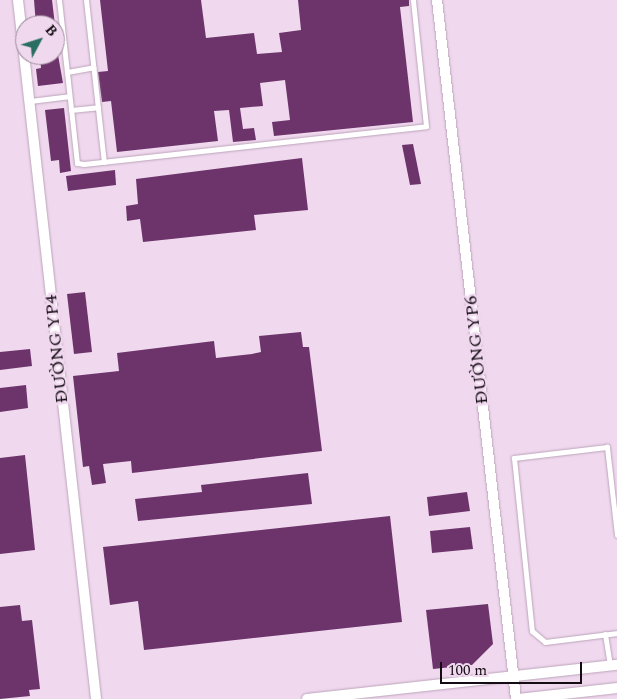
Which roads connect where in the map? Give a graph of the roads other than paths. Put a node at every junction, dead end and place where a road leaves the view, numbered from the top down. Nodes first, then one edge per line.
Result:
1 (18, 0) edge
2 (59, 0) edge
3 (86, 0) edge
4 (413, 0) edge
5 (437, 0) edge
6 (94, 67) junction
7 (67, 72) junction
8 (70, 96) junction
9 (30, 101) junction
10 (98, 107) junction
11 (71, 110) junction
12 (104, 162) junction
13 (617, 535) edge
14 (617, 632) edge
15 (606, 634) junction
16 (614, 665) edge
17 (513, 676) junction
18 (617, 688) edge
19 (96, 699) edge
20 (307, 699) edge
21 (517, 699) edge

1 - 9 street, ĐƯỜNG YP4
2 - 7 lane
3 - 6 lane
4 - 12 lane
5 - 17 street, ĐƯỜNG YP6
6 - 7 lane
6 - 10 lane
7 - 8 lane
8 - 9 lane
8 - 11 lane
9 - 19 street, ĐƯỜNG YP4
10 - 11 lane
10 - 12 lane
11 - 12 lane
13 - 15 lane
14 - 15 lane
15 - 16 lane
16 - 17 street
17 - 20 street
17 - 21 street, ĐƯỜNG YP6
18 - 21 street

